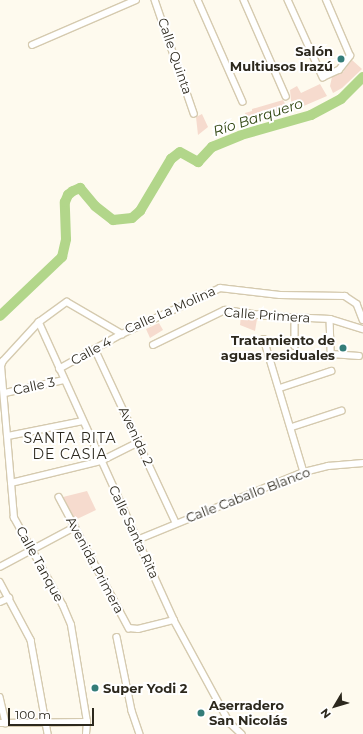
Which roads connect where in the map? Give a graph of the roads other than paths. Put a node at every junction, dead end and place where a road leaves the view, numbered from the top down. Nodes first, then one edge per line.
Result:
1 (136, 0) edge
2 (155, 0) edge
3 (198, 0) edge
4 (244, 0) edge
5 (288, 0) edge
6 (326, 0) edge
7 (32, 45) dead end
8 (286, 96) dead end
9 (243, 102) dead end
10 (194, 113) dead end
11 (67, 302) joint
12 (295, 318) junction
13 (330, 319) junction
14 (363, 320) edge
15 (39, 322) junction
16 (363, 329) edge
17 (122, 334) junction
18 (264, 339) dead end
19 (153, 345) dead end
20 (295, 346) dead end
21 (95, 349) junction
22 (359, 356) dead end
23 (59, 369) junction
24 (332, 371) dead end
25 (64, 380) junction
26 (280, 388) junction
27 (3, 390) edge
28 (341, 411) dead end
29 (83, 421) junction
30 (292, 427) junction
31 (8, 436) junction
32 (139, 442) junction
33 (101, 461) junction
34 (363, 463) edge
35 (304, 472) junction
36 (11, 483) junction
37 (59, 497) dead end
38 (176, 524) junction
39 (75, 527) junction
40 (137, 540) junction
41 (31, 551) junction
42 (0, 567) edge
43 (0, 582) edge
44 (9, 598) junction
45 (0, 602) edge
46 (174, 620) junction
47 (117, 637) dead end
48 (0, 697) edge
49 (46, 722) junction
50 (87, 722) junction
51 (3, 723) edge
52 (48, 734) edge
53 (86, 734) edge
54 (140, 734) edge
55 (242, 734) edge

1 - 7 street
2 - 10 street, Calle Quinta
3 - 9 street
4 - 8 street
5 - 6 street
11 - 15 street, Calle Tanque
11 - 17 street, Calle La Molina
12 - 13 street, Calle Primera
12 - 19 street, Calle Primera
12 - 20 street
13 - 16 street, Calle Primera
13 - 22 street
14 - 17 street, Calle La Molina
15 - 23 street, Calle Santa Rita
15 - 27 street, Calle Tanque
17 - 21 street, Calle 4
18 - 26 street
21 - 23 street, Calle 4
21 - 32 street, Avenida 2
23 - 25 street, Calle Santa Rita
24 - 26 street
25 - 27 street, Calle 3
25 - 29 street, Calle Santa Rita
26 - 30 street
27 - 31 street, Calle Tanque
28 - 30 street
29 - 31 street
29 - 33 street, Calle Santa Rita
30 - 35 street
31 - 36 street, Calle Tanque
32 - 33 street
32 - 38 street, Avenida 2
33 - 36 street
33 - 40 street, Calle Santa Rita
34 - 35 street, Calle Caballo Blanco
35 - 38 street, Calle Caballo Blanco
36 - 41 street, Calle Tanque
37 - 39 street, Avenida Primera
38 - 40 street, Calle Caballo Blanco
39 - 41 street
39 - 46 street, Avenida Primera
40 - 46 street, Calle Santa Rita
41 - 42 street
41 - 50 street, Calle Tanque
43 - 44 street
44 - 45 street
44 - 49 street
46 - 55 street, Calle Santa Rita
47 - 54 street
48 - 51 street
49 - 50 street
49 - 51 street
49 - 52 street
50 - 53 street, Calle Tanque

